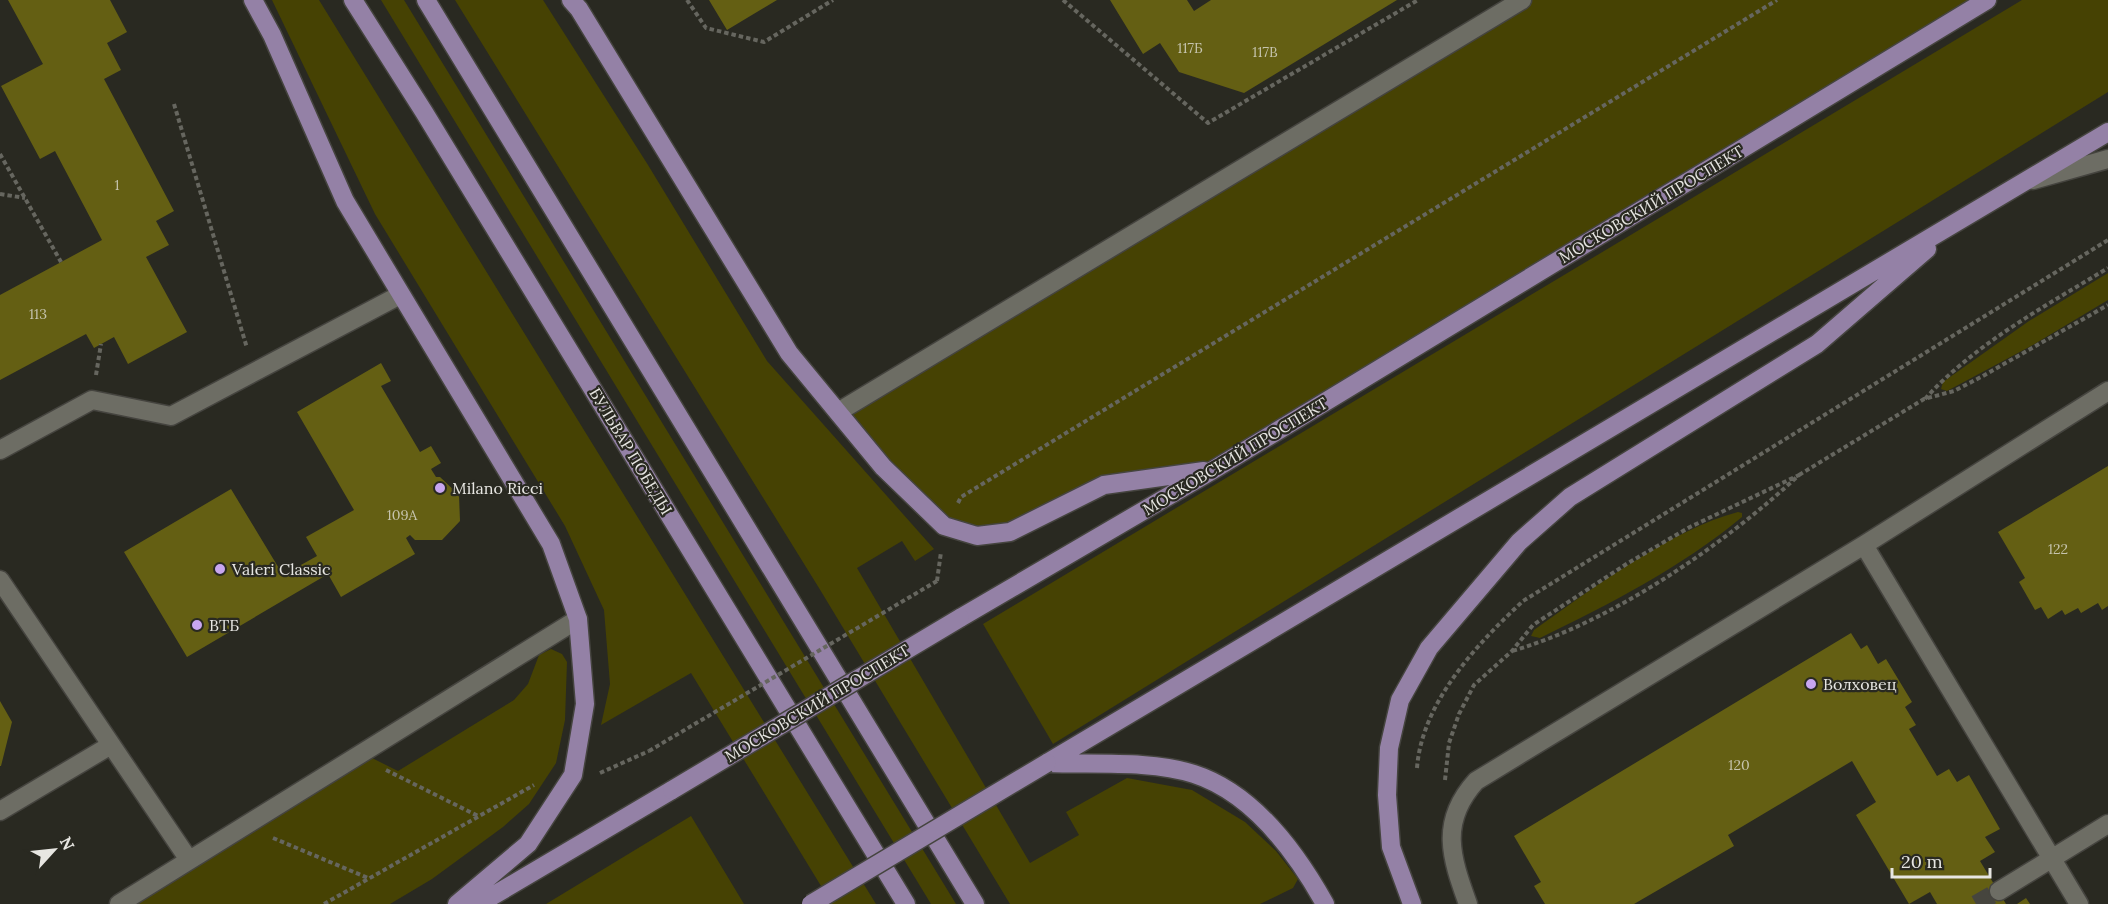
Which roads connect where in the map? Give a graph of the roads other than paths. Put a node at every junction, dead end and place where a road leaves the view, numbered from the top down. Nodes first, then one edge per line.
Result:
1 (253, 0) edge
2 (353, 0) edge
3 (426, 0) edge
4 (571, 0) edge
5 (1987, 0) edge
6 (1513, 2) edge
7 (2108, 132) edge
8 (2108, 159) edge
9 (2026, 182) junction
10 (1965, 217) junction
11 (400, 295) junction
12 (2108, 391) edge
13 (838, 411) junction
14 (0, 450) edge
15 (1213, 470) junction
16 (1864, 545) junction
17 (0, 580) edge
18 (579, 619) junction
19 (111, 745) junction
20 (1047, 763) junction
21 (0, 811) edge
22 (2108, 824) edge
23 (2052, 860) junction
24 (189, 861) junction
25 (1999, 891) tunnel mouth
26 (119, 904) edge
27 (457, 904) edge
28 (479, 904) edge
29 (811, 904) edge
30 (906, 904) edge
31 (975, 904) edge
32 (1325, 904) edge
33 (1412, 904) edge
34 (1468, 904) edge
35 (2079, 904) edge

1 - 11 main road
2 - 30 main road, БУЛЬВАР ПОБЕДЫ
3 - 31 main road
4 - 13 main road
5 - 15 main road, МОСКОВСКИЙ ПРОСПЕКТ
6 - 13 street
7 - 9 main road
8 - 9 street
9 - 10 main road
10 - 20 main road
10 - 33 main road
11 - 14 street
11 - 18 main road
12 - 16 street
13 - 15 main road
15 - 28 main road, МОСКОВСКИЙ ПРОСПЕКТ, bridge
16 - 23 street
16 - 34 street
17 - 19 street
18 - 24 street
18 - 27 main road
19 - 21 street
19 - 24 street
20 - 29 main road, bridge
20 - 32 main road
22 - 23 street
23 - 25 street
23 - 35 street
24 - 26 street

